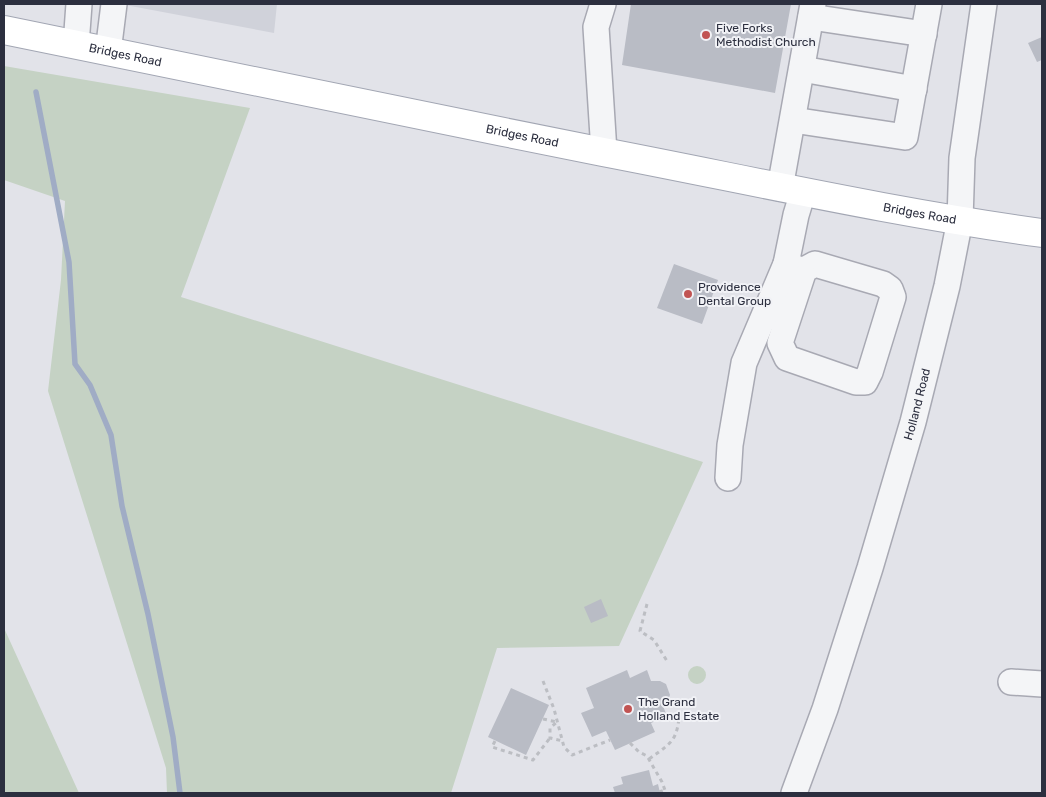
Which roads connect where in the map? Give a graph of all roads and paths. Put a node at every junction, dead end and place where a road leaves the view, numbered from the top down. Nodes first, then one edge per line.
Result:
1 (79, 4) edge
2 (114, 4) edge
3 (603, 4) edge
4 (929, 4) edge
5 (984, 4) edge
6 (812, 10) edge
7 (4, 30) edge
8 (924, 34) junction
9 (76, 45) junction
10 (108, 52) junction
11 (802, 69) junction
12 (914, 89) junction
13 (793, 120) junction
14 (604, 152) junction
15 (792, 190) junction
16 (960, 220) junction
17 (1042, 233) edge
18 (795, 267) junction
19 (728, 478) dead end
20 (647, 604) dead end
21 (667, 660) dead end
22 (543, 681) dead end
23 (1011, 682) dead end
24 (1042, 684) edge
25 (680, 709) dead end
26 (543, 720) dead end
27 (557, 722) junction
28 (550, 738) junction
29 (610, 740) dead end
30 (496, 741) dead end
31 (562, 741) junction
32 (630, 743) dead end
33 (649, 759) junction
34 (659, 792) dead end
35 (665, 792) edge
36 (794, 793) edge

1 - 9 street
2 - 10 street
3 - 14 street
4 - 8 street
5 - 16 street, Holland Road
6 - 8 street
6 - 11 street
7 - 9 main road, Bridges Road
8 - 12 street
9 - 10 main road, Bridges Road
10 - 14 main road, Bridges Road
11 - 12 street
11 - 13 street
12 - 13 street
13 - 15 street
14 - 15 main road, Bridges Road
15 - 16 main road, Bridges Road
15 - 18 street
16 - 17 main road, Bridges Road
16 - 36 street, Holland Road
18 - 18 street
18 - 19 street
20 - 21 path
22 - 27 path
23 - 24 street
25 - 33 path
26 - 27 path
27 - 28 path
27 - 31 path
28 - 30 path
28 - 31 path
29 - 31 path
32 - 33 path
33 - 35 path
34 - 35 path

